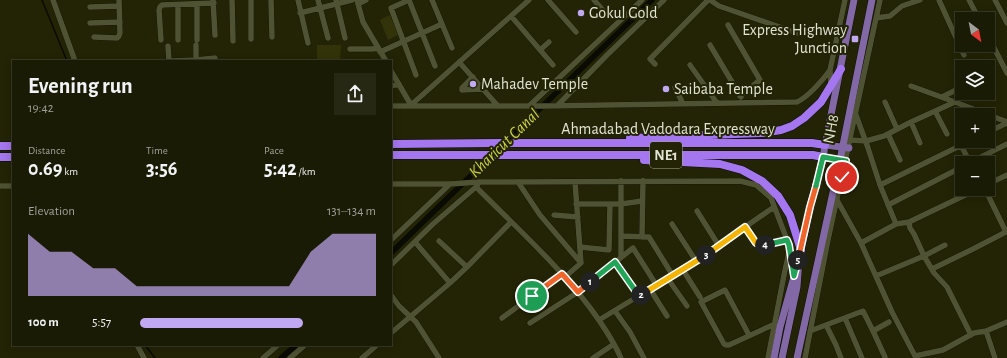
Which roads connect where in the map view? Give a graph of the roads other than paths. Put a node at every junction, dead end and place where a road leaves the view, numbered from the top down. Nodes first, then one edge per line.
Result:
1 (53, 0) edge
2 (232, 0) edge
3 (251, 0) edge
4 (271, 0) edge
5 (298, 0) edge
6 (318, 0) edge
7 (352, 0) edge
8 (366, 0) edge
9 (409, 0) edge
10 (432, 0) edge
11 (529, 0) edge
12 (548, 0) edge
13 (594, 0) edge
14 (642, 0) edge
15 (664, 0) edge
16 (709, 0) edge
17 (845, 0) edge
18 (852, 0) edge
19 (872, 0) edge
20 (880, 0) edge
21 (920, 0) edge
22 (939, 0) edge
23 (969, 0) edge
24 (995, 0) edge
25 (402, 1) edge
26 (214, 2) edge
27 (337, 2) edge
28 (358, 2) edge
29 (119, 3) edge
30 (719, 3) edge
31 (197, 4) junction
32 (178, 5) junction
33 (90, 7) dead end
34 (320, 8) junction
35 (975, 12) edge
36 (300, 13) junction
37 (511, 16) junction
38 (608, 16) dead end
39 (876, 18) junction
40 (120, 22) junction
41 (90, 23) dead end
42 (1007, 23) edge
43 (442, 24) junction
44 (728, 26) dead end
45 (866, 26) junction
46 (874, 28) junction
47 (576, 32) dead end
48 (422, 33) junction
49 (797, 33) dead end
50 (215, 35) dead end
51 (94, 37) dead end
52 (272, 37) dead end
53 (328, 38) dead end
54 (345, 38) dead end
55 (251, 39) dead end
56 (161, 40) dead end
57 (178, 40) dead end
58 (233, 41) dead end
59 (403, 42) junction
60 (549, 42) dead end
61 (308, 43) dead end
62 (710, 45) dead end
63 (168, 46) dead end
64 (452, 48) dead end
65 (350, 49) dead end
66 (379, 50) junction
67 (540, 50) junction
68 (995, 50) edge
69 (964, 55) dead end
70 (214, 58) dead end
71 (75, 60) edge
72 (169, 60) edge
73 (196, 60) edge
74 (385, 60) edge
75 (459, 62) junction
76 (655, 64) dead end
77 (553, 65) dead end
78 (690, 65) dead end
79 (435, 66) dead end
80 (840, 69) junction
81 (830, 70) junction
82 (392, 72) edge
83 (1007, 73) edge
84 (416, 75) dead end
85 (473, 77) junction
86 (399, 84) junction
87 (392, 86) edge
88 (831, 86) junction
89 (911, 86) dead end
90 (675, 87) dead end
91 (483, 89) junction
92 (955, 90) edge
93 (740, 96) junction
94 (942, 97) junction
95 (885, 102) dead end
96 (955, 102) junction
97 (717, 103) junction
98 (744, 103) junction
99 (683, 104) junction
100 (411, 105) junction
101 (392, 106) edge
102 (498, 106) junction
103 (529, 106) junction
104 (557, 106) junction
105 (935, 111) junction
106 (856, 114) junction
107 (911, 122) junction
108 (1007, 122) edge
109 (995, 128) edge
110 (897, 129) junction
111 (888, 134) junction
112 (947, 134) dead end
113 (850, 140) junction
114 (866, 141) junction
115 (584, 143) junction
116 (920, 143) dead end
117 (392, 144) edge
118 (1007, 144) edge
119 (825, 145) junction
120 (0, 146) edge
121 (12, 146) edge
122 (845, 148) junction
123 (955, 148) edge
124 (392, 155) edge
125 (610, 155) junction
126 (984, 156) edge
127 (0, 157) edge
128 (12, 157) edge
129 (823, 157) junction
130 (843, 160) junction
131 (900, 160) dead end
132 (955, 171) edge
133 (1007, 175) edge
134 (621, 181) junction
135 (643, 181) junction
136 (995, 181) edge
137 (518, 182) junction
138 (575, 182) junction
139 (392, 184) edge
140 (450, 184) junction
141 (477, 184) junction
142 (880, 185) junction
143 (0, 186) edge
144 (12, 186) edge
145 (963, 196) edge
146 (988, 196) edge
147 (837, 200) junction
148 (642, 201) junction
149 (576, 204) junction
150 (610, 204) junction
151 (621, 204) junction
152 (888, 205) junction
153 (774, 207) junction
154 (697, 211) dead end
155 (554, 215) dead end
156 (578, 217) junction
157 (511, 222) junction
158 (909, 222) junction
159 (672, 224) dead end
160 (896, 224) junction
161 (745, 227) junction
162 (1006, 232) edge
163 (621, 236) junction
164 (642, 237) junction
165 (392, 239) edge
166 (787, 240) junction
167 (439, 241) dead end
168 (415, 242) junction
169 (861, 243) junction
170 (944, 245) dead end
171 (718, 246) junction
172 (580, 247) junction
173 (790, 249) junction
174 (801, 250) junction
175 (924, 256) junction
176 (621, 257) junction
177 (798, 260) junction
178 (615, 262) junction
179 (696, 262) junction
180 (581, 263) junction
181 (392, 264) edge
182 (467, 267) junction
183 (932, 269) junction
184 (683, 270) junction
185 (563, 275) junction
186 (794, 276) junction
187 (876, 276) junction
188 (670, 277) junction
189 (450, 283) junction
190 (657, 286) junction
191 (650, 289) junction
192 (578, 292) junction
193 (392, 296) edge
194 (639, 296) junction
195 (700, 297) dead end
196 (687, 306) dead end
197 (615, 311) junction
198 (667, 316) dead end
199 (410, 317) junction
200 (502, 318) dead end
201 (845, 318) junction
202 (599, 320) junction
203 (889, 322) dead end
204 (1007, 322) edge
205 (530, 323) dead end
206 (775, 324) junction
207 (826, 325) junction
208 (810, 331) junction
209 (873, 331) junction
210 (986, 331) junction
211 (392, 332) edge
212 (749, 335) junction
213 (971, 335) junction
214 (614, 344) junction
215 (138, 346) edge
216 (277, 346) edge
217 (304, 346) edge
218 (376, 346) edge
219 (938, 351) junction
220 (885, 357) dead end
221 (916, 357) edge
222 (144, 358) edge
223 (263, 358) edge
224 (290, 358) edge
225 (362, 358) edge
226 (439, 358) edge
227 (593, 358) edge
228 (620, 358) edge
229 (644, 358) edge
230 (768, 358) edge
231 (774, 358) edge
232 (782, 358) edge
233 (797, 358) edge
234 (805, 358) edge
235 (841, 358) edge
236 (862, 358) edge
237 (940, 358) edge
238 (995, 358) edge

1 - 71 street
2 - 58 street
3 - 55 street
4 - 52 street
5 - 36 street
6 - 34 street
7 - 27 street
8 - 28 street
9 - 25 street
9 - 48 street
10 - 43 street
11 - 37 street
12 - 47 street
13 - 38 street
14 - 103 street
15 - 104 street
16 - 30 street
16 - 76 street
17 - 81 street
18 - 80 main road, NH8
19 - 45 main road, NH8
20 - 39 street
21 - 39 street
22 - 69 street
23 - 35 street
24 - 42 street
25 - 59 street
26 - 31 street
26 - 50 street
27 - 34 street
27 - 54 street
28 - 66 street
29 - 33 street
29 - 40 street
30 - 49 street
31 - 32 street
31 - 73 street
32 - 56 street
32 - 57 street
34 - 36 street
34 - 53 street
36 - 61 street
37 - 67 street
37 - 75 street
39 - 46 street
40 - 41 street
40 - 51 street
43 - 48 street
43 - 64 street
44 - 93 street
45 - 46 main road
45 - 122 main road, NH8
46 - 106 street
48 - 59 street
48 - 79 street
59 - 66 street
59 - 84 street
60 - 67 street
62 - 93 street
63 - 72 street
65 - 66 street
66 - 74 street
67 - 77 street
68 - 83 street
70 - 73 street
75 - 85 street
75 - 100 street
78 - 97 street
80 - 88 highway
80 - 119 main road, NH8
81 - 88 street
81 - 98 street
82 - 86 street
85 - 91 street
85 - 91 street
86 - 87 street
86 - 100 street
88 - 115 highway
89 - 94 street
90 - 99 street
91 - 102 street
92 - 94 street
93 - 98 street
94 - 96 street
95 - 110 street
96 - 105 street
96 - 108 street
97 - 98 street
97 - 99 street
99 - 104 street
100 - 101 street
100 - 102 street
102 - 103 street
103 - 104 street
105 - 107 street
105 - 112 street
106 - 113 street
106 - 114 street
107 - 110 street
107 - 116 street
108 - 109 street
110 - 111 street
111 - 114 street
111 - 131 street
113 - 114 street
113 - 122 street
114 - 142 street
115 - 117 highway, Ahmadabad Vadodara Expressway / NE1
115 - 119 highway, Ahmadabad Vadodara Expressway / NE1
118 - 126 street
119 - 122 main road
119 - 129 main road, NH8
120 - 121 highway
122 - 130 main road, NH8
123 - 142 street
124 - 125 highway, Ahmadabad Vadodara Expressway / NE1
125 - 129 highway, Ahmadabad Vadodara Expressway / NE1
125 - 174 highway
127 - 128 highway
129 - 130 main road
129 - 174 main road, NH8
130 - 147 street
130 - 233 main road, NH8
132 - 152 street
133 - 136 street
134 - 135 street
134 - 138 street
134 - 151 street
135 - 148 street
135 - 153 street
137 - 138 street
137 - 141 street
137 - 180 street
138 - 149 street
139 - 140 street
140 - 141 street
140 - 165 street
141 - 157 street
141 - 168 street
142 - 152 street
143 - 144 street
145 - 158 street
146 - 162 street
147 - 169 street
147 - 208 street
148 - 151 street
148 - 164 street
149 - 150 street
149 - 156 street
150 - 151 street
150 - 172 street
151 - 163 street
152 - 160 street
153 - 161 street
153 - 166 street
154 - 171 street
155 - 156 street
156 - 172 street
157 - 182 street
157 - 185 street
158 - 160 street
158 - 175 street
159 - 179 street
160 - 169 street
161 - 166 street
161 - 171 street
162 - 183 street
163 - 164 street
163 - 176 street
164 - 188 street
166 - 173 street
167 - 182 street
168 - 181 street
168 - 189 street
169 - 187 street
170 - 175 street
171 - 179 street
172 - 180 street
173 - 186 street
173 - 206 street
174 - 177 main road, NH8
175 - 183 street
175 - 187 street
176 - 178 street
176 - 190 street
177 - 186 main road
177 - 232 main road, NH8
178 - 192 street
178 - 194 street
179 - 184 street
180 - 185 street
182 - 189 street
183 - 213 street
184 - 188 street
184 - 195 street
185 - 192 street
185 - 200 street
186 - 231 main road
187 - 221 street
188 - 190 street
188 - 196 street
189 - 199 street
190 - 191 street
191 - 194 street
191 - 198 street
192 - 202 street
192 - 205 street
193 - 199 street
194 - 197 street
197 - 202 street
197 - 229 street
199 - 211 street
199 - 226 street
201 - 207 street
201 - 209 street
201 - 236 street
202 - 214 street
203 - 209 street
204 - 210 street
206 - 212 street
206 - 230 street
207 - 208 street
207 - 235 street
208 - 234 street
209 - 220 street
210 - 213 street
210 - 238 street
212 - 212 street
213 - 219 street
214 - 227 street
214 - 228 street
215 - 222 street
216 - 223 street
217 - 224 street
218 - 225 street
219 - 221 street
219 - 237 street

